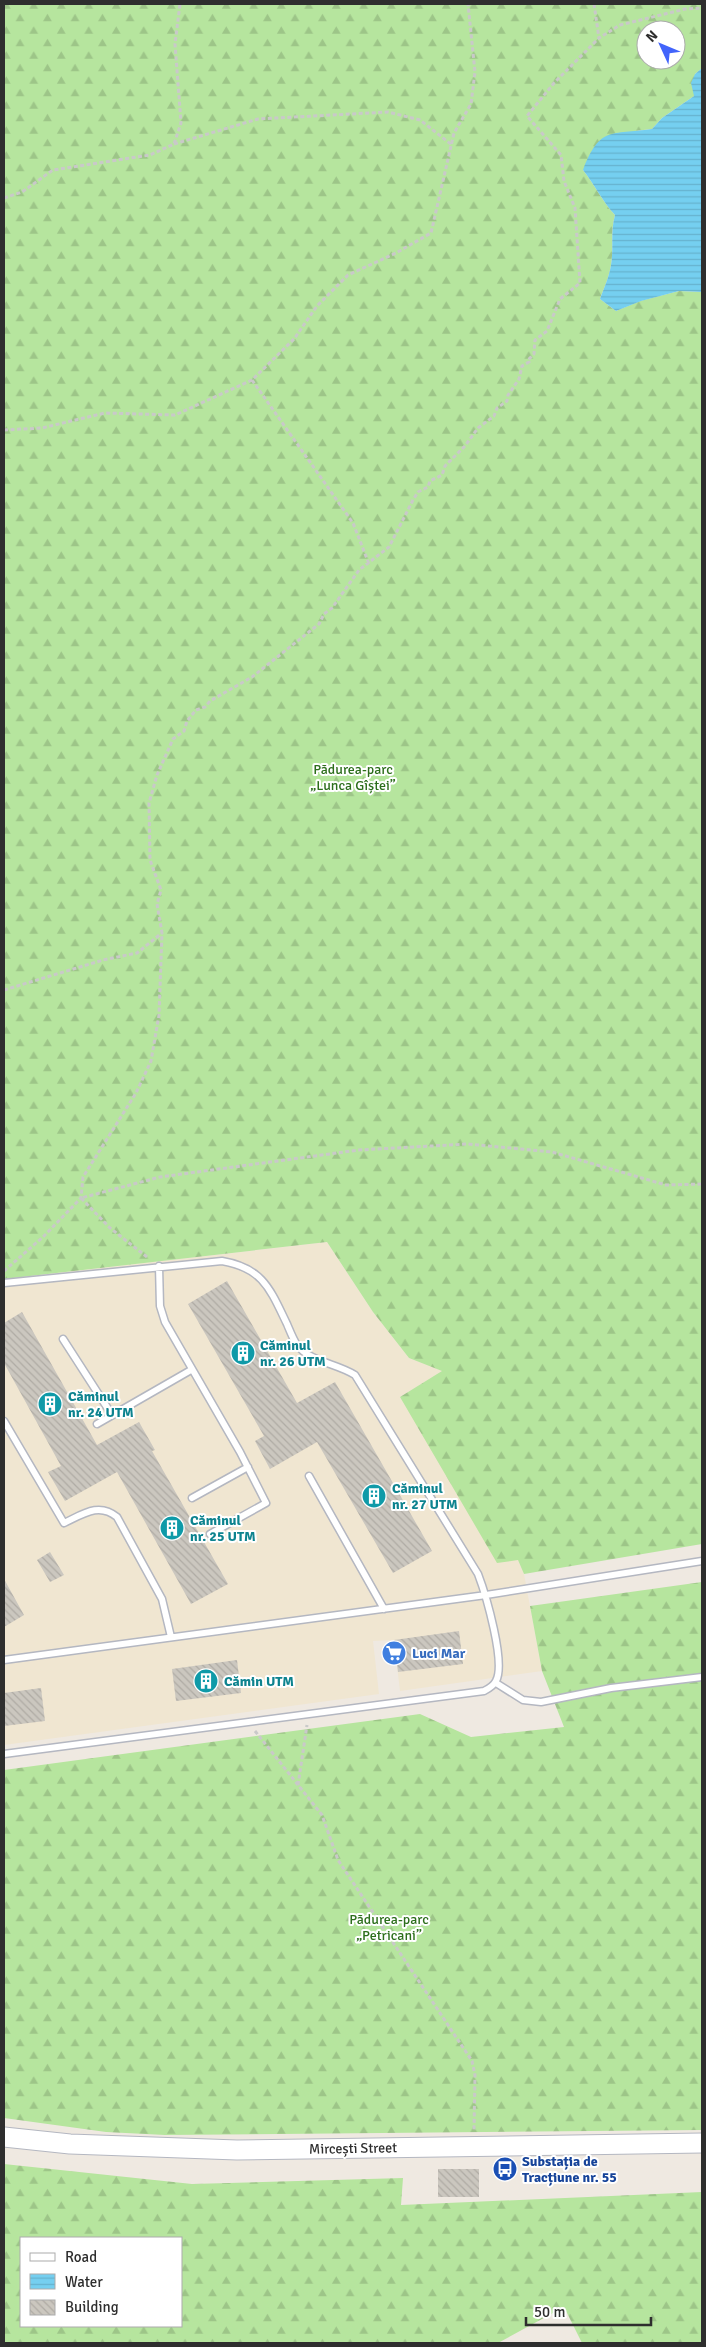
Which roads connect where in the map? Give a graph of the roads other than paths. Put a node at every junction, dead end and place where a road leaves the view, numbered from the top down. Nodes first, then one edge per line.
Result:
1 (159, 1266) junction
2 (4, 1283) edge
3 (63, 1339) dead end
4 (191, 1370) junction
5 (112, 1415) junction
6 (4, 1421) edge
7 (97, 1424) dead end
8 (248, 1467) junction
9 (309, 1476) dead end
10 (192, 1498) dead end
11 (210, 1534) dead end
12 (702, 1561) edge
13 (486, 1595) junction
14 (384, 1609) junction
15 (171, 1637) junction
16 (4, 1660) edge
17 (702, 1677) edge
18 (496, 1683) junction
19 (4, 1754) edge
20 (4, 2137) edge
21 (702, 2143) edge

1 - 2 lane
1 - 4 lane
1 - 13 lane
3 - 5 lane
4 - 5 lane
4 - 8 lane
5 - 7 lane
6 - 15 lane
8 - 10 lane
8 - 11 lane
9 - 14 lane
12 - 13 lane
13 - 14 lane
13 - 18 lane
14 - 15 lane
15 - 16 lane
17 - 18 lane
18 - 19 lane
20 - 21 main road, Mircești Street

